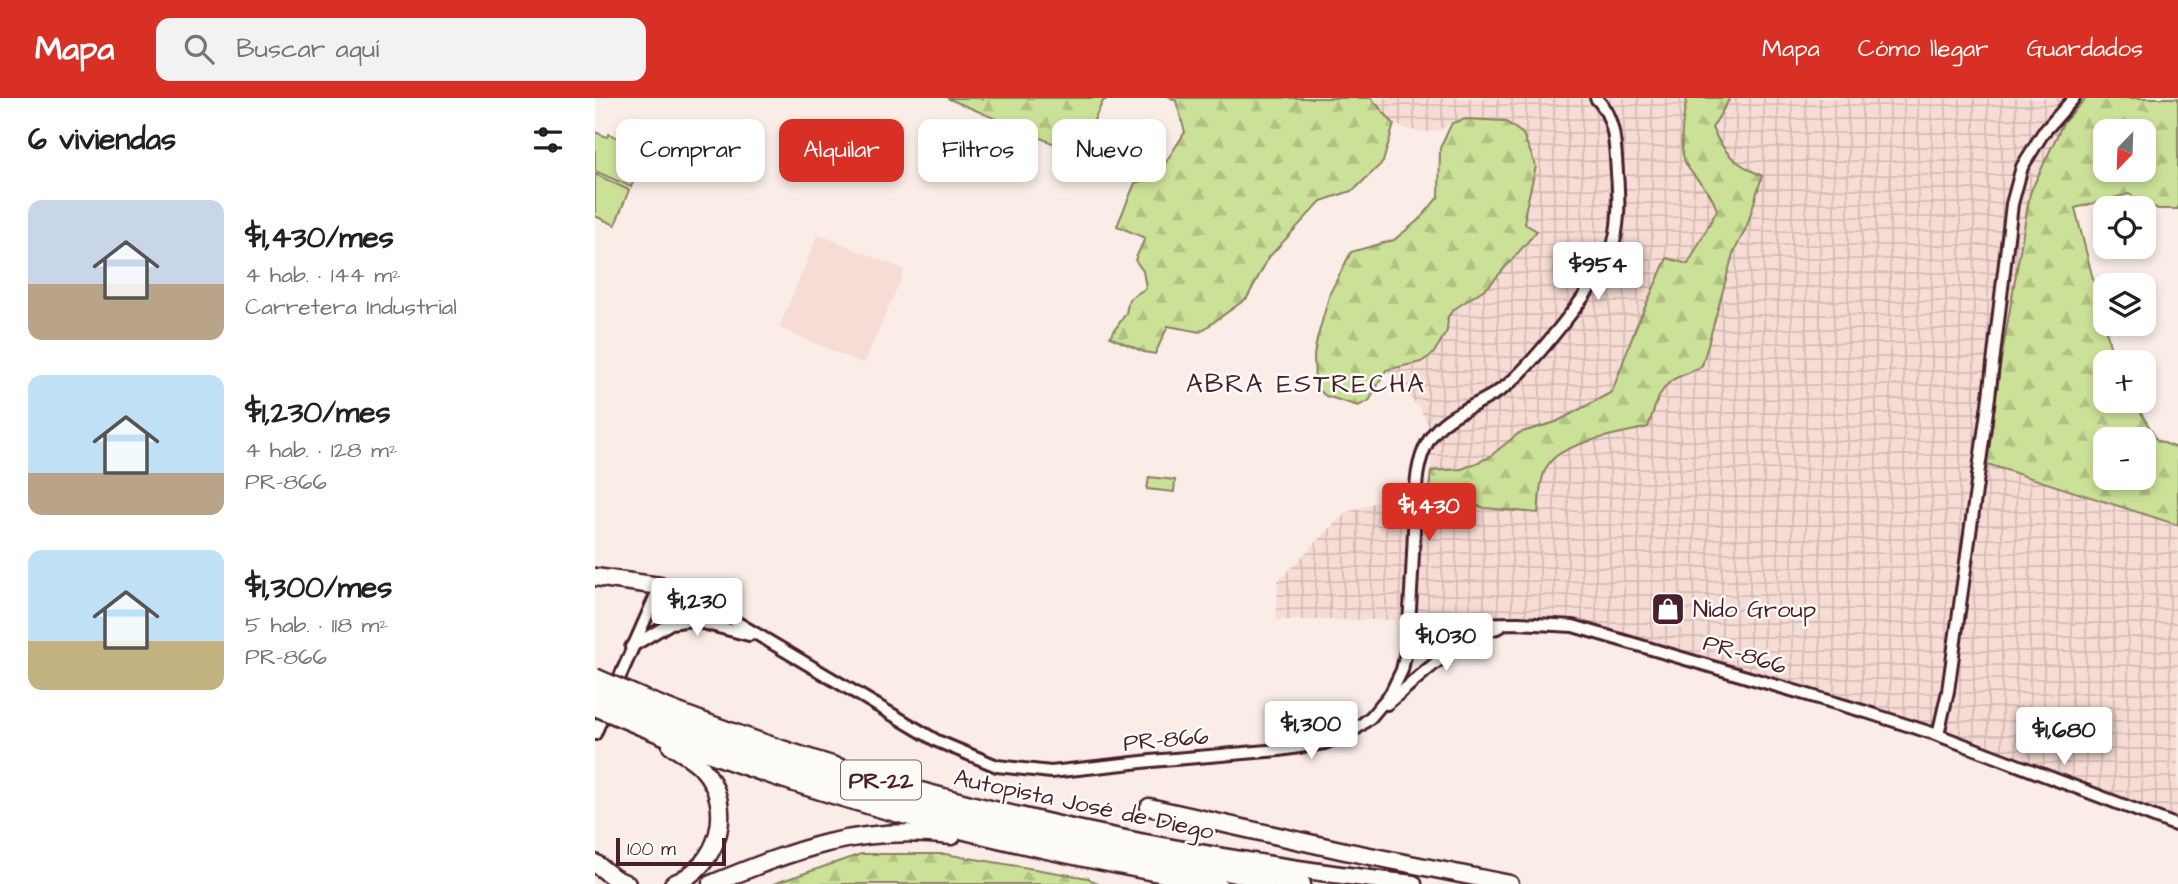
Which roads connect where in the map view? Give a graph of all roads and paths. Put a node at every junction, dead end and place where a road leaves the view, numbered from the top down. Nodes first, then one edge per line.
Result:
1 (1596, 98) edge
2 (2074, 98) edge
3 (595, 577) edge
4 (660, 586) junction
5 (1521, 623) junction
6 (1409, 625) junction
7 (764, 640) junction
8 (631, 647) junction
9 (595, 677) edge
10 (595, 693) edge
11 (595, 707) edge
12 (1371, 717) junction
13 (646, 718) junction
14 (595, 734) edge
15 (1938, 735) junction
16 (1149, 807) dead end
17 (2178, 826) edge
18 (994, 838) junction
19 (1116, 851) junction
20 (1167, 861) junction
21 (595, 863) edge
22 (595, 878) edge
23 (604, 884) edge
24 (627, 884) edge
25 (673, 884) edge
26 (711, 884) edge
27 (1218, 884) edge
28 (1302, 884) edge
29 (1413, 884) edge
30 (1510, 884) edge

1 - 6 street
2 - 15 street
3 - 4 highway
4 - 7 street, PR-866 / PR-866
4 - 8 street
5 - 6 street, PR-866 / PR-866
5 - 12 street
5 - 15 street, PR-866 / PR-866
6 - 12 street, PR-866 / PR-866
7 - 8 street
7 - 12 street, PR-866 / PR-866
8 - 14 street
9 - 13 highway, Autopista José de Diego / PR-22, bridge
10 - 13 highway, bridge
11 - 13 highway, Autopista José de Diego / PR-22, bridge
13 - 18 highway, Autopista José de Diego / PR-22
13 - 19 highway, Autopista José de Diego / PR-22
13 - 25 highway
15 - 17 street, PR-866
16 - 30 highway
18 - 19 highway, Autopista José de Diego / PR-22
18 - 26 highway
19 - 20 highway, Autopista José de Diego / PR-22
19 - 20 highway, Autopista José de Diego / PR-22
20 - 27 highway, Autopista José de Diego / PR-22
20 - 28 highway
20 - 29 highway, Autopista José de Diego / PR-22
21 - 24 highway
22 - 23 highway

